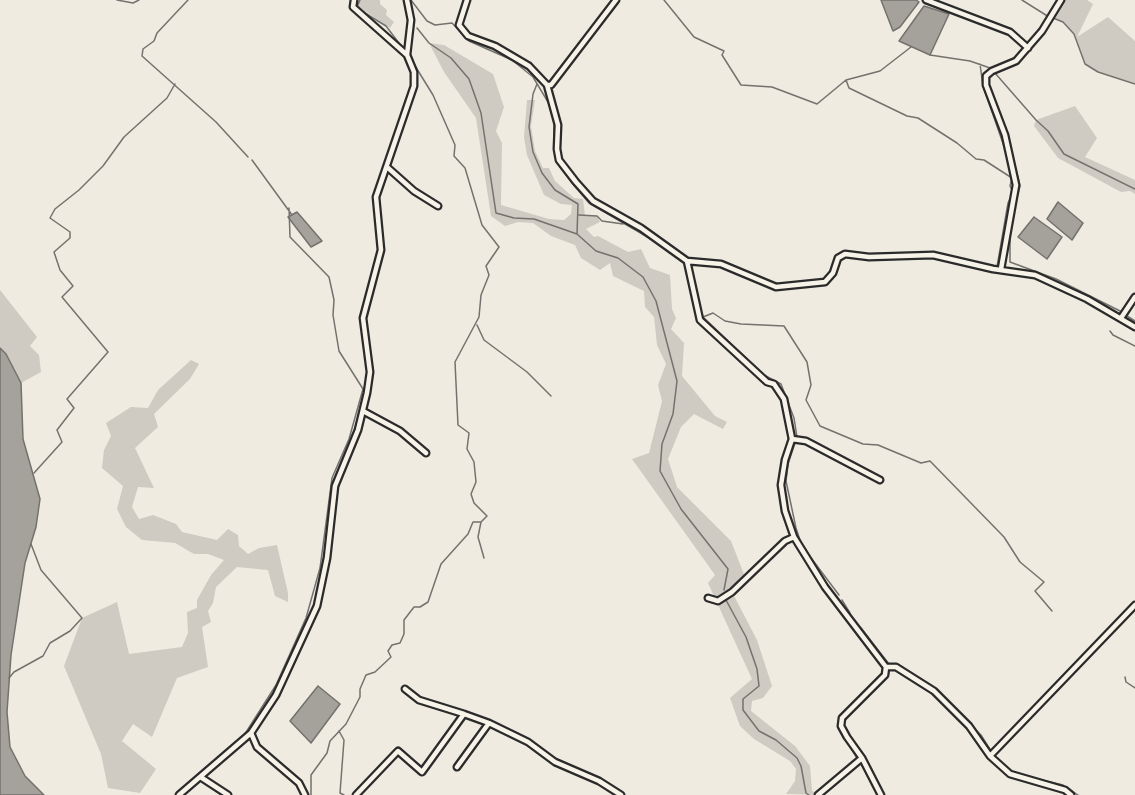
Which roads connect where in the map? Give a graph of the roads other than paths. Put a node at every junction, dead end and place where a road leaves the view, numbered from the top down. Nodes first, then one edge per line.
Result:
1 (354, 0) edge
2 (407, 0) edge
3 (467, 0) edge
4 (616, 0) edge
5 (926, 0) edge
6 (1061, 0) edge
7 (1028, 48) junction
8 (407, 55) junction
9 (548, 85) junction
10 (387, 167) junction
11 (438, 206) dead end
12 (687, 261) junction
13 (1001, 269) junction
14 (1135, 297) edge
15 (1121, 318) junction
16 (1135, 327) edge
17 (363, 411) junction
18 (792, 439) junction
19 (426, 453) dead end
20 (880, 480) dead end
21 (794, 537) junction
22 (708, 598) dead end
23 (1135, 605) edge
24 (886, 668) junction
25 (405, 689) dead end
26 (464, 714) junction
27 (489, 723) junction
28 (251, 734) junction
29 (990, 756) junction
30 (862, 758) junction
31 (457, 767) dead end
32 (202, 778) junction
33 (179, 795) edge
34 (228, 795) edge
35 (305, 795) edge
36 (356, 795) edge
37 (621, 795) edge
38 (818, 795) edge
39 (881, 795) edge
40 (1071, 795) edge

1 - 8 street
2 - 8 street
3 - 9 street
4 - 9 street
5 - 7 street
6 - 7 street
7 - 13 street
8 - 10 street
9 - 12 street
10 - 11 street
10 - 17 street
12 - 13 street
12 - 18 street
13 - 15 street
14 - 15 street
15 - 16 street
17 - 19 street
17 - 28 street
18 - 20 street
18 - 21 street
21 - 22 street
21 - 24 street
23 - 29 street
24 - 29 street
24 - 30 street
25 - 26 street
26 - 27 street
26 - 36 street
27 - 31 street
27 - 37 street
28 - 32 street
28 - 35 street
29 - 40 street
30 - 38 street
30 - 39 street
32 - 33 street
32 - 34 street

